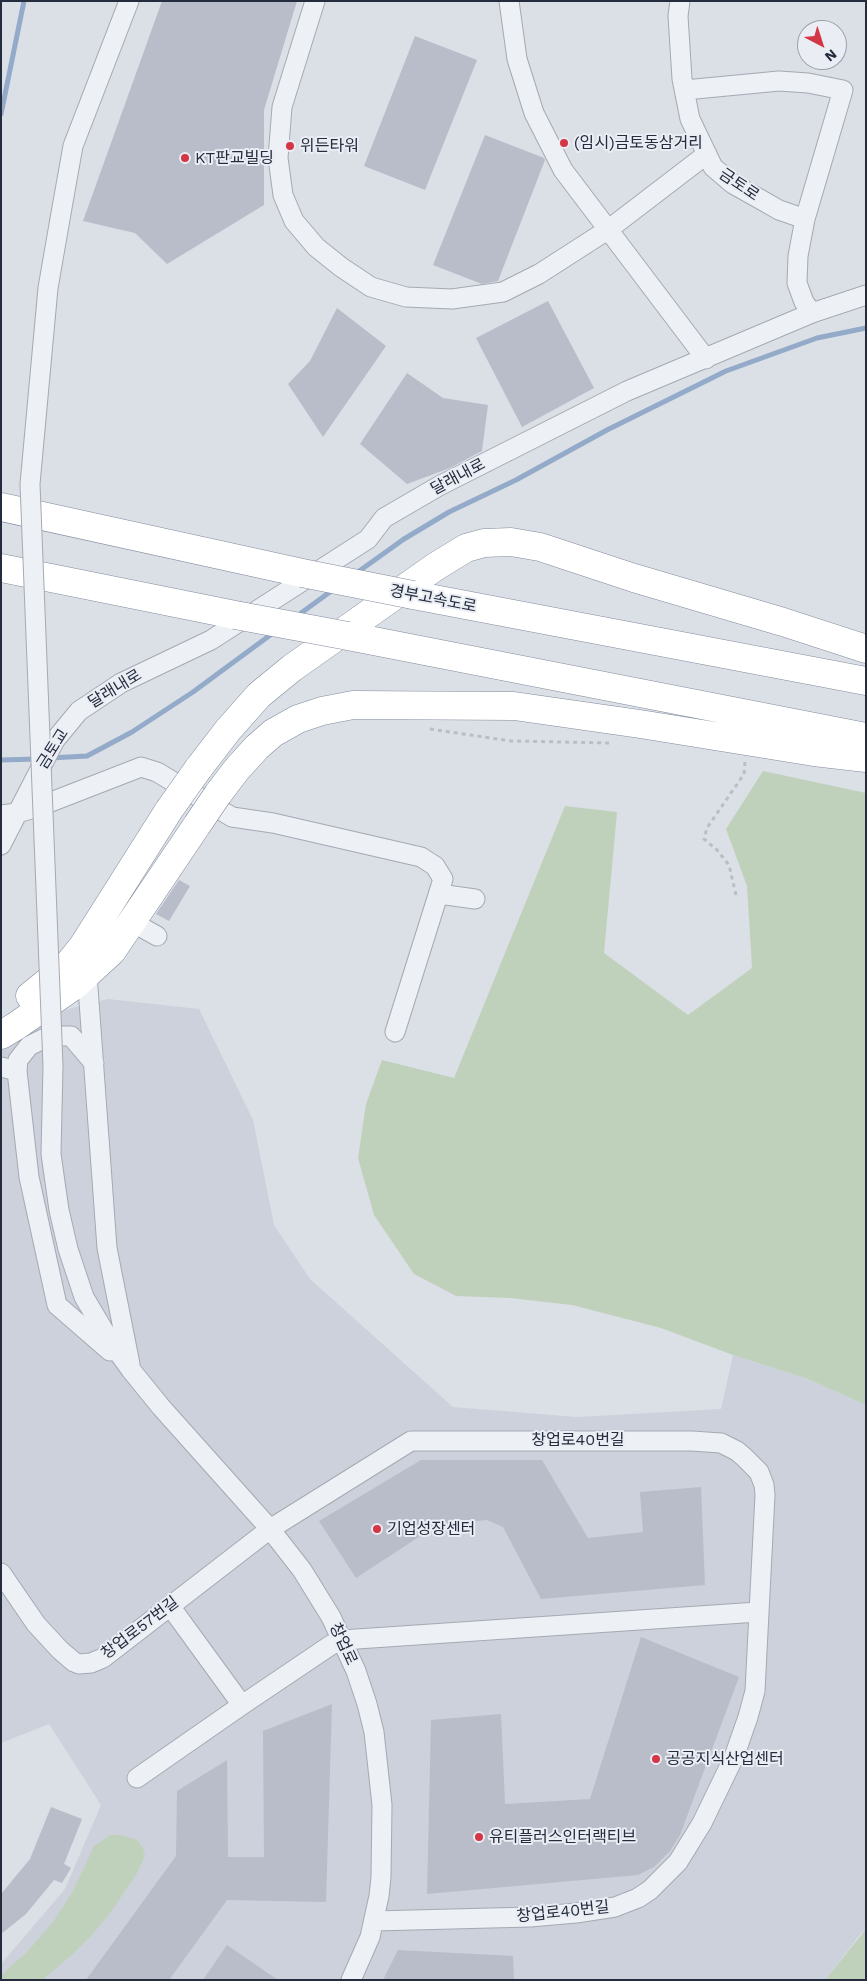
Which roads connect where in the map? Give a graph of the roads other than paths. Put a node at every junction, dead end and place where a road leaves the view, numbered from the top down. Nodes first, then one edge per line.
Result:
1 (129, 1) edge
2 (315, 1) edge
3 (510, 1) edge
4 (680, 1) edge
5 (685, 90) junction
6 (707, 154) junction
7 (805, 219) junction
8 (609, 229) junction
9 (866, 296) edge
10 (812, 313) junction
11 (706, 359) junction
12 (1, 507) edge
13 (1, 568) edge
14 (866, 649) edge
15 (866, 681) edge
16 (79, 711) joint
17 (866, 738) edge
18 (866, 758) edge
19 (9, 814) edge
20 (1, 845) edge
21 (439, 894) junction
22 (475, 899) dead end
23 (132, 922) junction
24 (157, 936) dead end
25 (87, 974) junction
26 (3, 1021) edge
27 (395, 1032) dead end
28 (94, 1063) junction
29 (9, 1069) edge
30 (131, 1370) junction
31 (270, 1529) junction
32 (1, 1574) edge
33 (170, 1606) junction
34 (758, 1612) junction
35 (342, 1640) junction
36 (242, 1705) junction
37 (137, 1778) dead end
38 (374, 1921) junction
39 (351, 1980) edge

1 - 30 street, bridge
2 - 8 street
3 - 8 street
4 - 5 street, 금토로
5 - 6 street, 금토로
5 - 7 street
6 - 7 street, 금토로
6 - 8 street
7 - 10 street
8 - 11 street
9 - 10 street, 달래내로
10 - 11 street, 달래내로
11 - 16 street, 달래내로
12 - 15 highway, 경부고속도로, bridge
13 - 17 highway, bridge
14 - 26 highway, bridge
16 - 19 street, 금토교, bridge
18 - 23 highway, bridge
19 - 20 street
19 - 21 street
21 - 22 street
21 - 27 street
23 - 24 street
23 - 25 highway
25 - 26 highway
25 - 28 street
28 - 29 street
28 - 30 street
29 - 30 street
30 - 31 street, 창업로
31 - 33 street, 창업로57번길
31 - 34 street, 창업로40번길
31 - 35 street, 창업로
32 - 33 street, 창업로57번길
33 - 36 street
34 - 35 street
34 - 38 street, 창업로40번길
35 - 36 street
35 - 38 street, 창업로
36 - 37 street
38 - 39 street, 창업로

